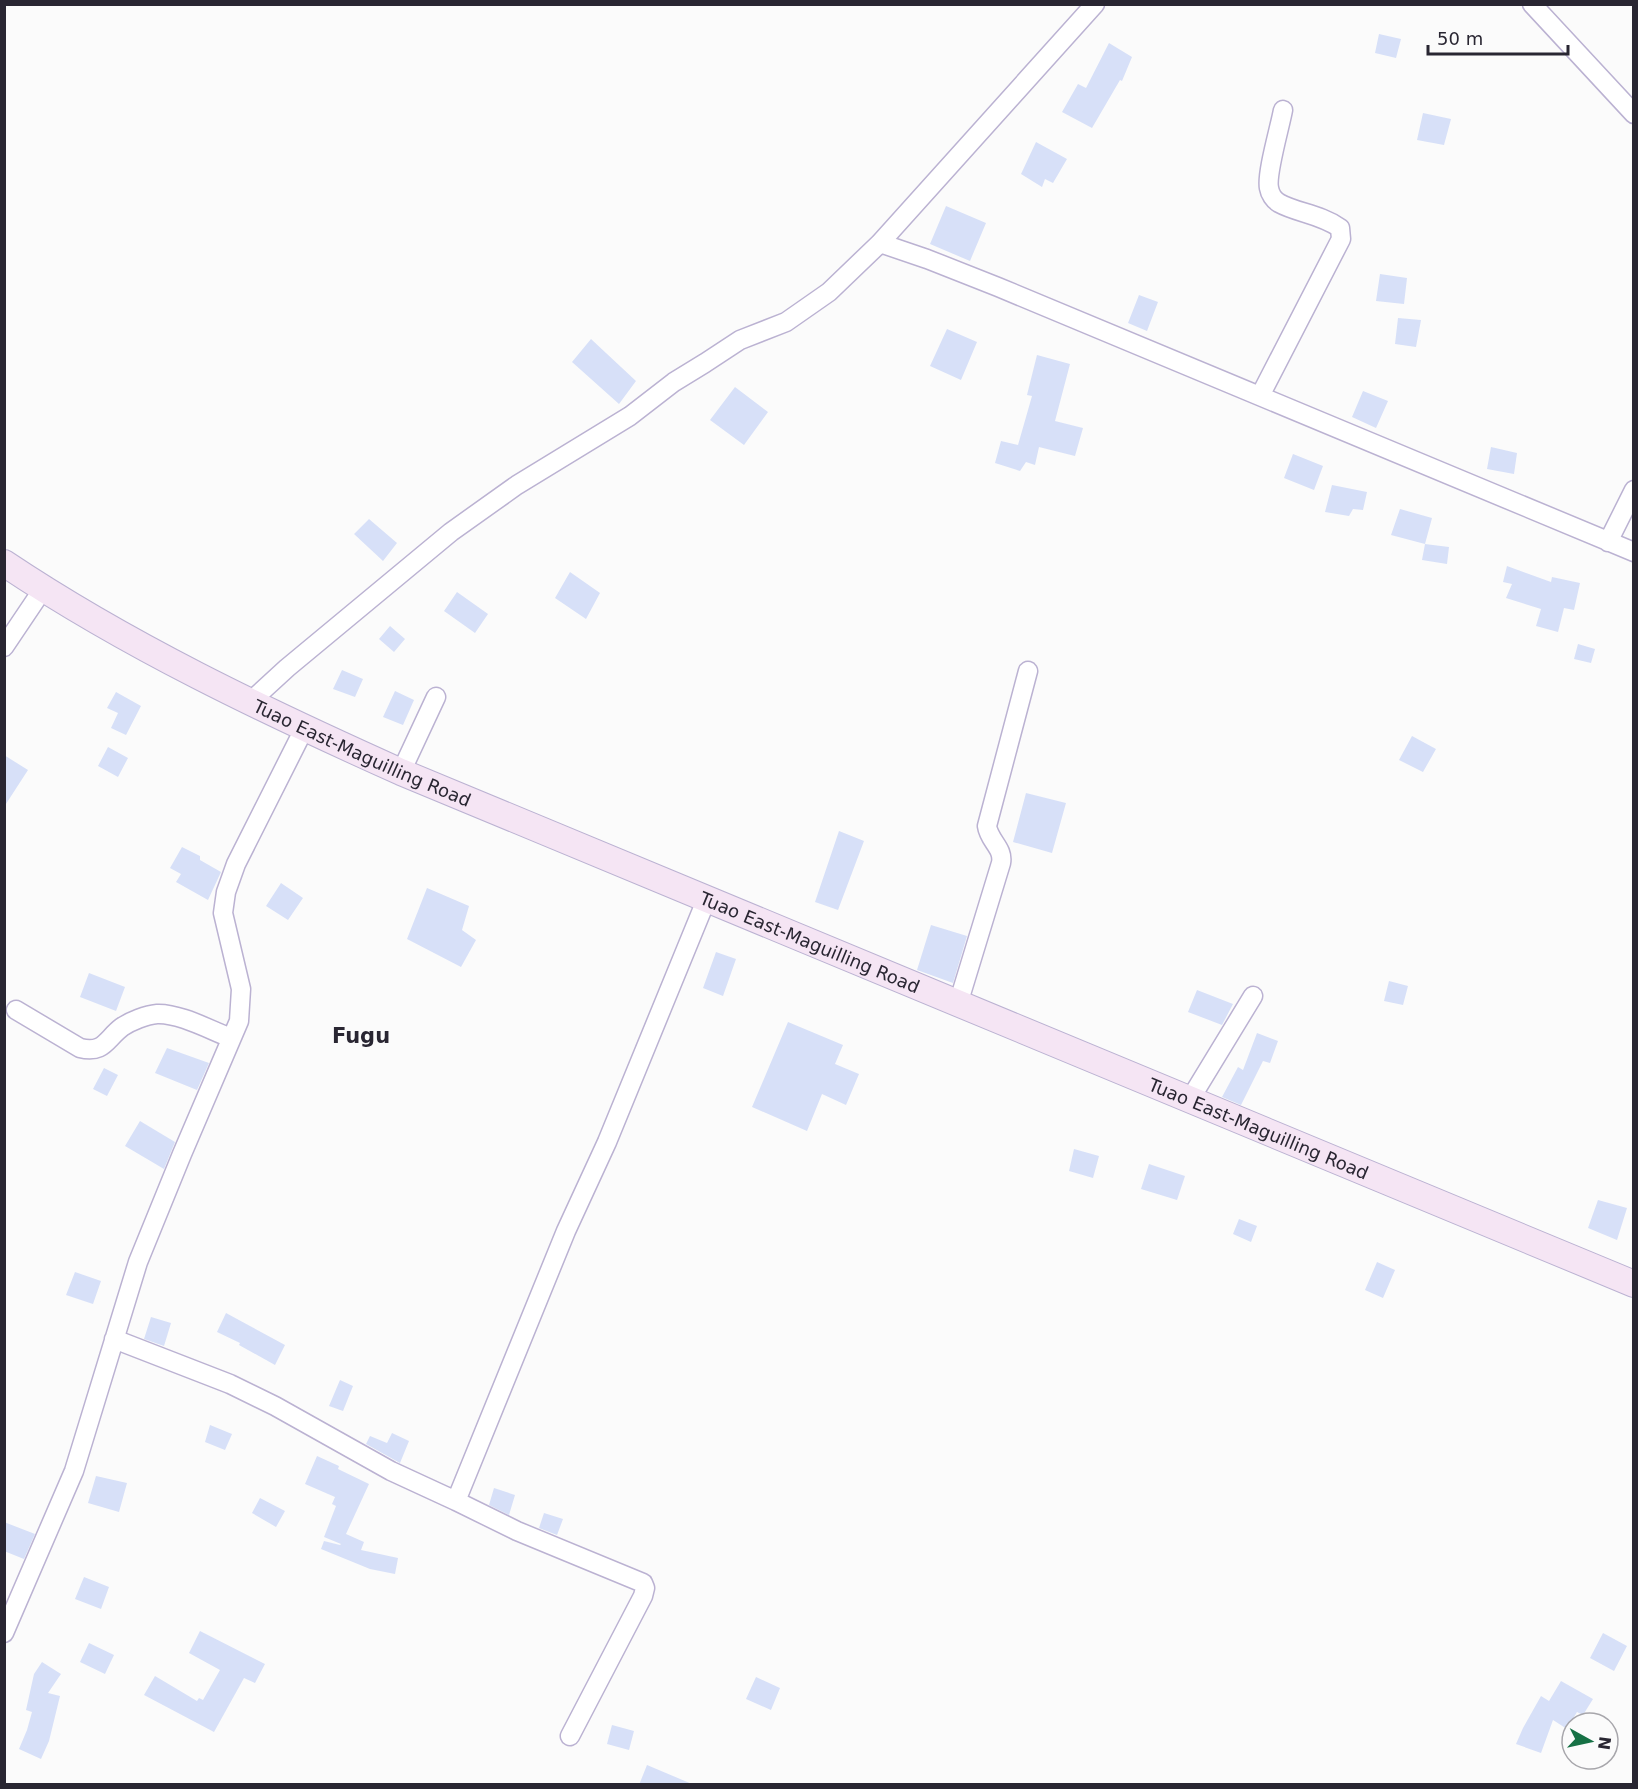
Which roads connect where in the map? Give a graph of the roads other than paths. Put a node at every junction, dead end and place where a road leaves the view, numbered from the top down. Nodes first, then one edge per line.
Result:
1 (1095, 4) edge
2 (1532, 4) edge
3 (1283, 110) dead end
4 (1634, 114) edge
5 (880, 243) junction
6 (1260, 396) junction
7 (1634, 490) edge
8 (1608, 542) junction
9 (1634, 552) edge
10 (4, 563) edge
11 (43, 589) junction
12 (4, 647) edge
13 (1028, 671) dead end
14 (436, 697) dead end
15 (250, 701) junction
16 (304, 729) junction
17 (401, 772) junction
18 (707, 898) junction
19 (1253, 996) dead end
20 (958, 1004) junction
21 (16, 1010) dead end
22 (231, 1038) junction
23 (1189, 1101) junction
24 (1634, 1284) edge
25 (114, 1339) junction
26 (456, 1501) junction
27 (4, 1633) edge
28 (570, 1736) dead end

1 - 5 street
2 - 4 street
3 - 6 street
5 - 6 street
5 - 15 street
6 - 8 street
7 - 8 street
8 - 9 street
10 - 11 main road, Tuao East-Maguilling Road
11 - 12 street
11 - 15 main road, Tuao East-Maguilling Road
13 - 20 street
14 - 17 street
15 - 16 main road, Tuao East-Maguilling Road
16 - 17 main road, Tuao East-Maguilling Road
16 - 22 street
17 - 18 main road, Tuao East-Maguilling Road
18 - 20 main road, Tuao East-Maguilling Road
18 - 26 street
19 - 23 street
20 - 23 main road, Tuao East-Maguilling Road
21 - 22 street
22 - 25 street
23 - 24 main road, Tuao East-Maguilling Road
25 - 26 street
25 - 27 street
26 - 28 street

